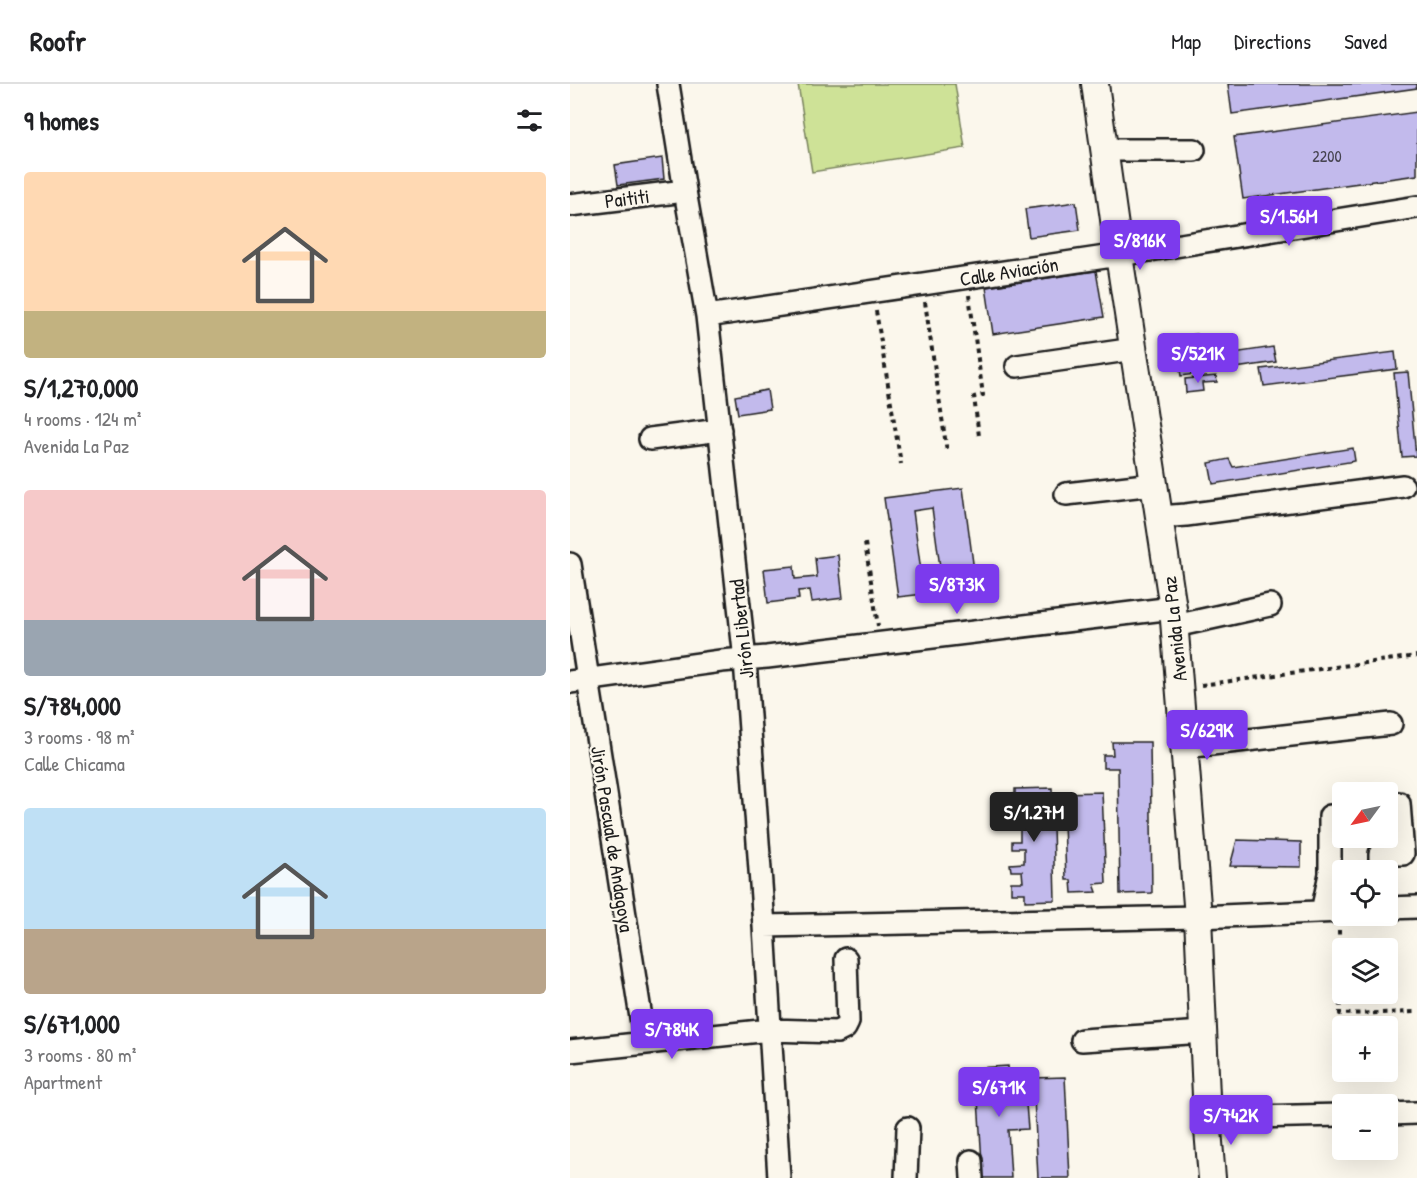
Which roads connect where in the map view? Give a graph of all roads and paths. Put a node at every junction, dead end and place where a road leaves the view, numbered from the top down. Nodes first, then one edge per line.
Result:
1 (668, 84) edge
2 (1095, 84) edge
3 (1105, 150) junction
4 (1194, 150) dead end
5 (685, 191) junction
6 (570, 205) edge
7 (1417, 207) edge
8 (1119, 255) junction
9 (966, 278) junction
10 (923, 284) junction
11 (873, 291) junction
12 (707, 316) junction
13 (1134, 349) junction
14 (1017, 366) dead end
15 (720, 430) junction
16 (979, 436) dead end
17 (650, 439) dead end
18 (947, 452) dead end
19 (901, 464) dead end
20 (1154, 484) junction
21 (1403, 486) dead end
22 (1066, 494) dead end
23 (1160, 517) junction
24 (865, 543) dead end
25 (570, 564) edge
26 (1270, 605) dead end
27 (1174, 617) junction
28 (880, 644) junction
29 (1417, 656) edge
30 (745, 660) junction
31 (579, 680) edge
32 (1210, 684) dead end
33 (1391, 724) dead end
34 (1185, 747) junction
35 (1399, 803) dead end
36 (1330, 816) dead end
37 (1380, 860) edge
38 (1332, 892) edge
39 (1417, 907) edge
40 (1398, 908) edge
41 (1332, 911) edge
42 (1198, 917) junction
43 (764, 926) junction
44 (1335, 926) edge
45 (846, 958) dead end
46 (1417, 1012) edge
47 (770, 1030) junction
48 (1204, 1032) junction
49 (1082, 1040) dead end
50 (645, 1043) junction
51 (570, 1051) edge
52 (1417, 1113) edge
53 (1398, 1114) edge
54 (1332, 1115) edge
55 (1207, 1118) junction
56 (908, 1128) dead end
57 (778, 1178) edge
58 (906, 1178) edge
59 (1212, 1178) edge

1 - 5 street, Jirón Libertad
2 - 3 main road, Avenida La Paz
3 - 4 street
3 - 8 main road, Avenida La Paz
5 - 6 street, Paititi
5 - 12 street, Jirón Libertad
7 - 8 street, Calle Aviación
8 - 9 street, Calle Aviación
8 - 13 main road, Avenida La Paz
9 - 10 street, Calle Aviación
9 - 16 path
10 - 11 street, Calle Aviación
10 - 18 path
11 - 12 street, Calle Aviación
11 - 19 path
12 - 15 street, Jirón Libertad
13 - 14 street
13 - 20 main road, Avenida La Paz
15 - 17 street
15 - 30 street, Jirón Libertad
20 - 22 street
20 - 23 main road, Avenida La Paz
21 - 23 street
23 - 27 main road, Avenida La Paz
24 - 28 path
25 - 31 street, Jirón Pascual de Andagoya
26 - 27 street
27 - 28 street
27 - 34 main road, Avenida La Paz
28 - 30 street
29 - 32 path
30 - 31 street
30 - 43 street, Jirón Libertad
31 - 50 street, Jirón Pascual de Andagoya
33 - 34 street
34 - 42 main road, Avenida La Paz
35 - 37 street
36 - 38 street
39 - 40 street
41 - 42 street
42 - 43 street
42 - 48 main road, Avenida La Paz
43 - 47 street, Jirón Libertad
44 - 46 path
45 - 47 street
47 - 50 street
47 - 57 street, Jirón Libertad
48 - 49 street
48 - 55 main road, Avenida La Paz
50 - 51 street
52 - 53 street
54 - 55 street
55 - 59 main road, Avenida La Paz
56 - 58 street

